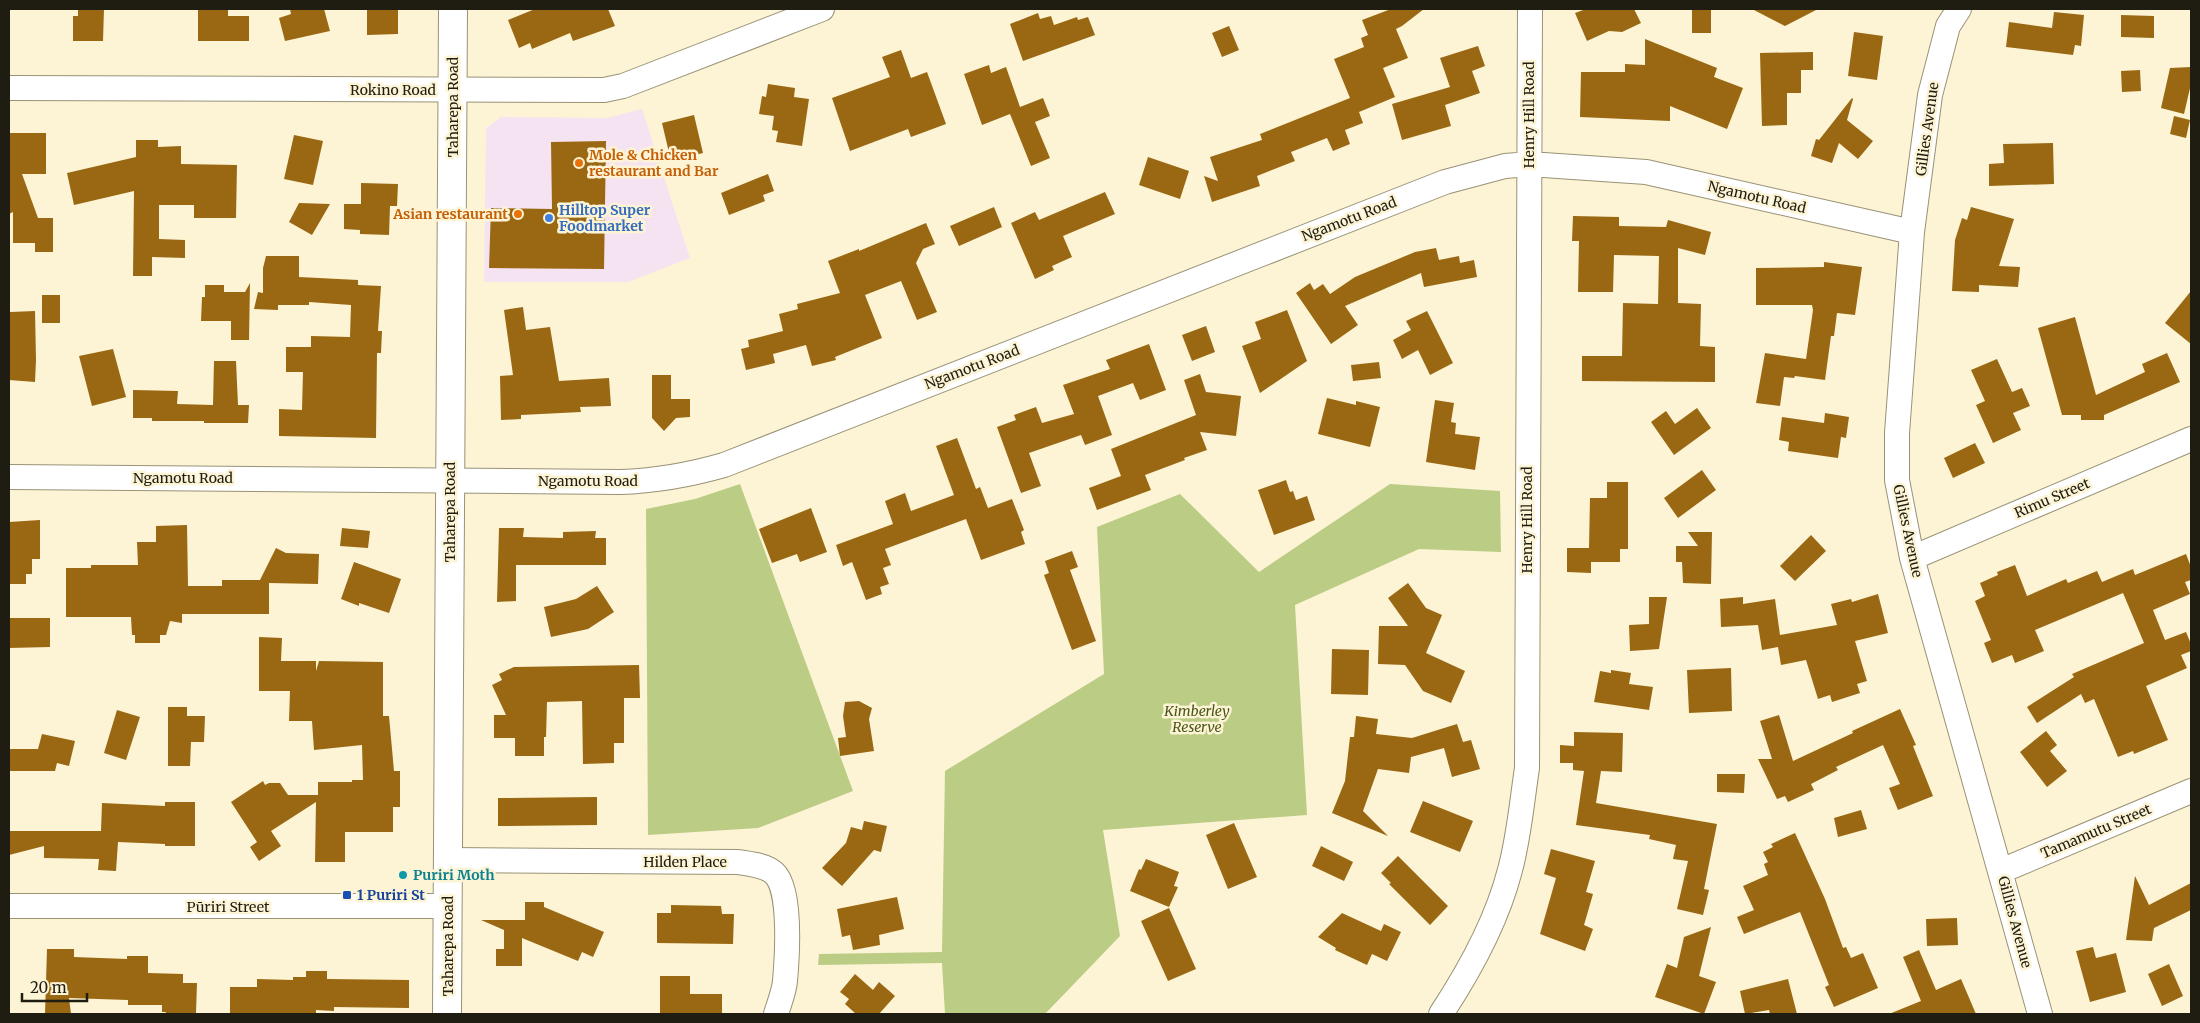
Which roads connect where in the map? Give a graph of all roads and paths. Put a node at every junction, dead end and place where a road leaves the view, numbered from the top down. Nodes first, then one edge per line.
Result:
1 (453, 9) edge
2 (822, 9) edge
3 (1530, 9) edge
4 (1959, 9) edge
5 (9, 88) edge
6 (453, 90) junction
7 (1529, 164) junction
8 (1912, 232) junction
9 (2191, 439) edge
10 (9, 477) edge
11 (451, 479) junction
12 (1912, 558) junction
13 (2191, 791) edge
14 (449, 860) junction
15 (2001, 871) junction
16 (9, 906) edge
17 (448, 906) junction
18 (447, 1014) edge
19 (776, 1014) edge
20 (1441, 1014) edge
21 (2040, 1014) edge

1 - 6 street, Taharepa Road
2 - 6 street, Rokino Road
3 - 7 street, Henry Hill Road
4 - 8 street, Gillies Avenue
5 - 6 street, Rokino Road
6 - 11 street, Taharepa Road
7 - 8 street, Ngamotu Road
7 - 11 street, Ngamotu Road
7 - 20 street, Henry Hill Road
8 - 12 street, Gillies Avenue
9 - 12 street, Rimu Street
10 - 11 street, Ngamotu Road
11 - 14 street, Taharepa Road
12 - 15 street, Gillies Avenue
13 - 15 street, Tamamutu Street
14 - 17 street, Taharepa Road
14 - 19 street, Hilden Place
15 - 21 street, Gillies Avenue
16 - 17 street, Pūriri Street
17 - 18 street, Taharepa Road

